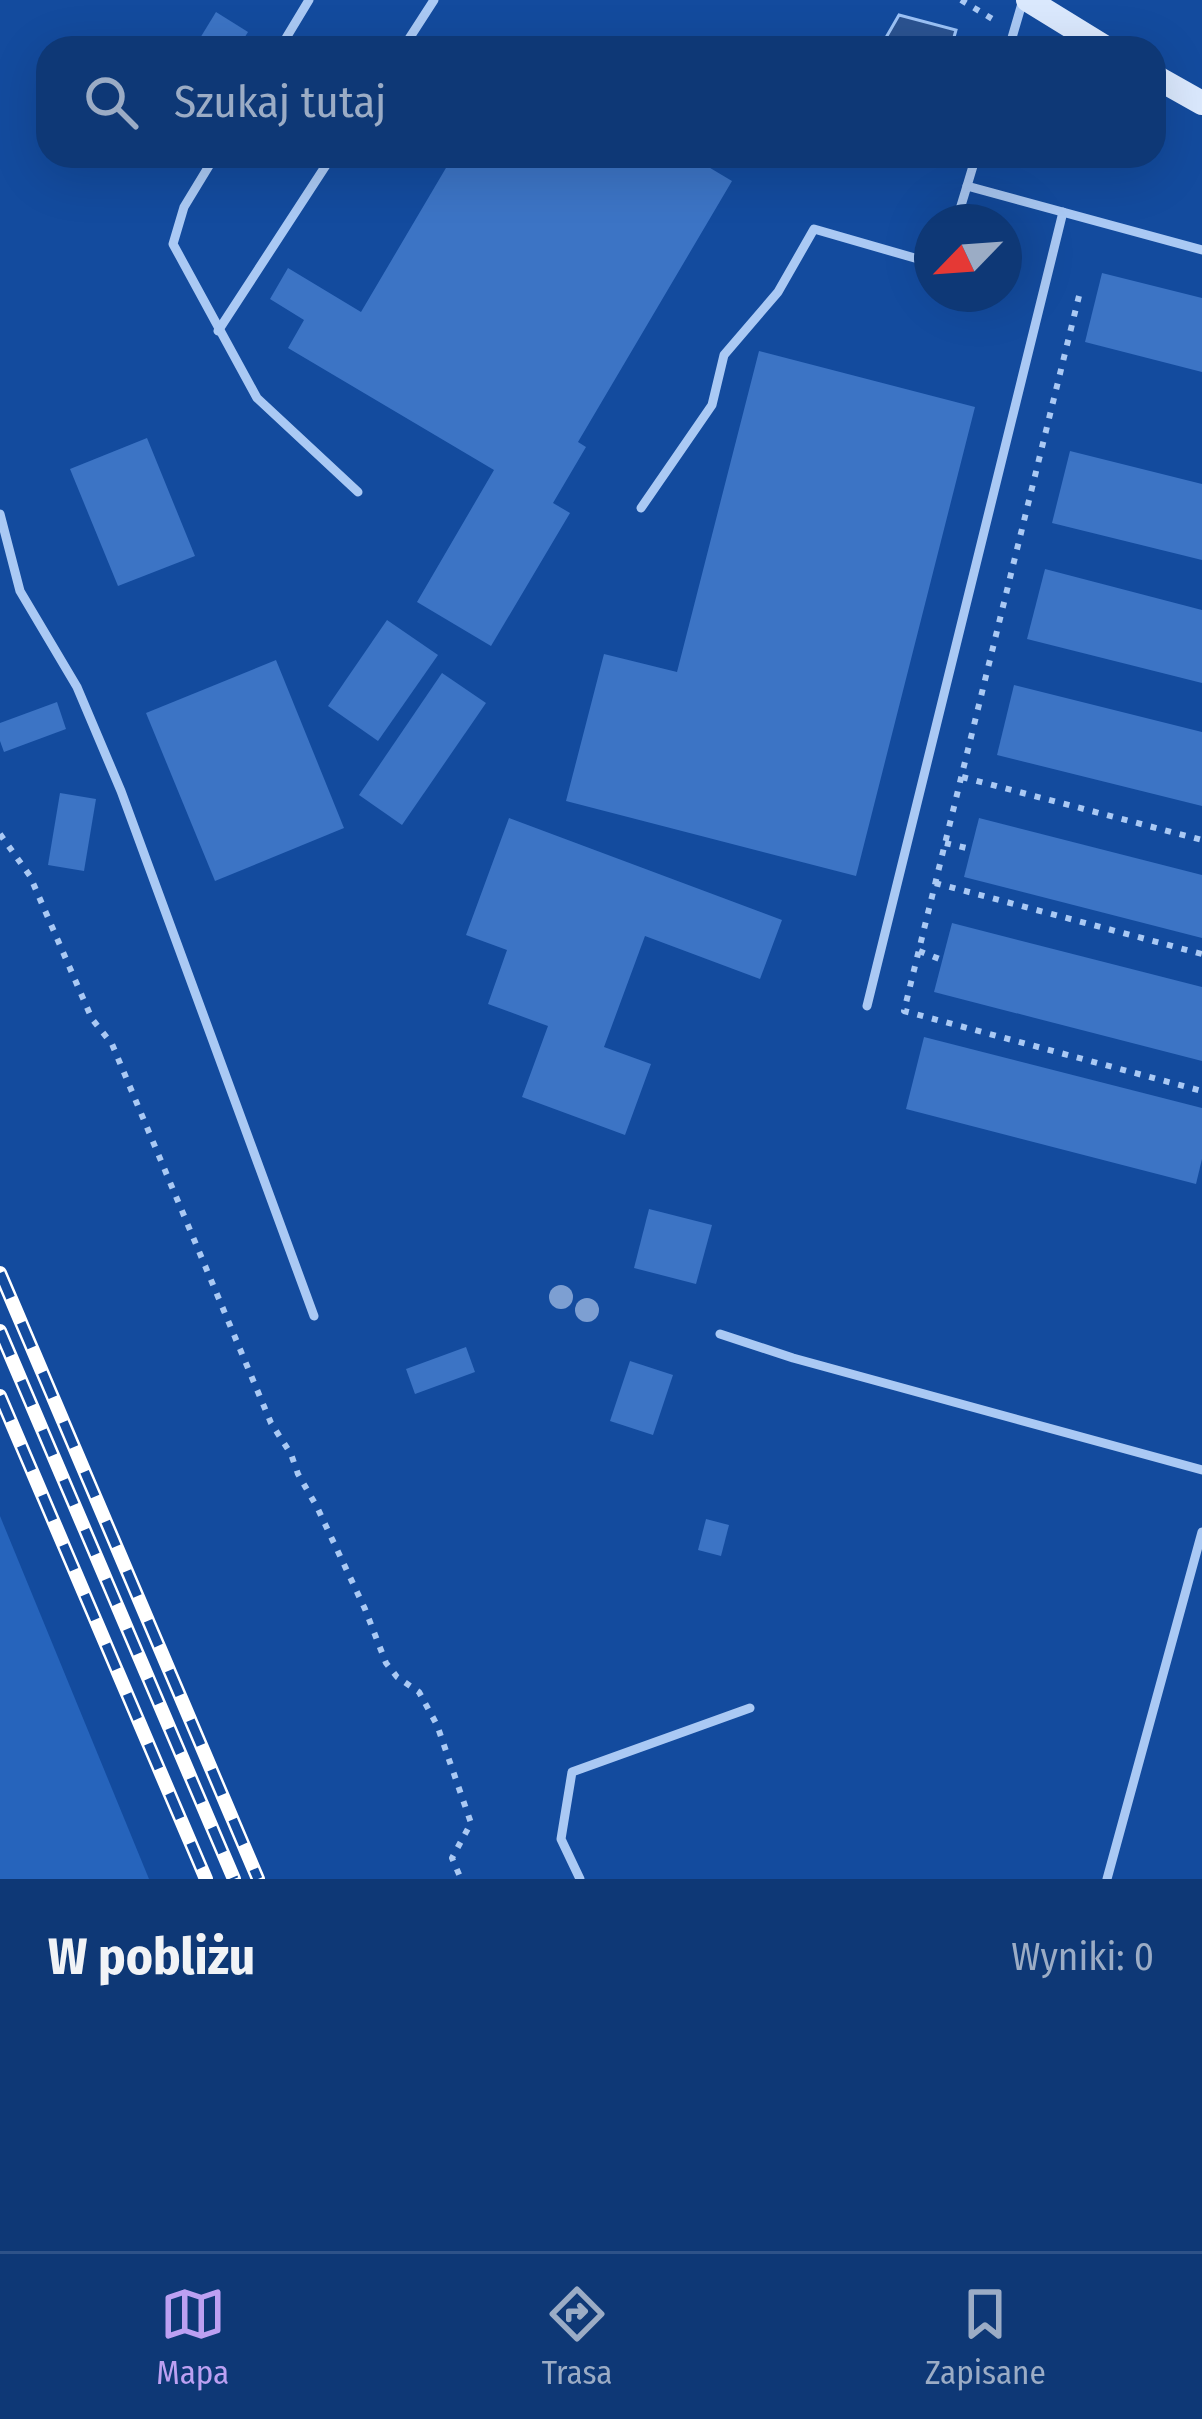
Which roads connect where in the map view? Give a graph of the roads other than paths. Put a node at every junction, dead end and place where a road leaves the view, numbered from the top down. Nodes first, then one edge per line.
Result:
1 (309, 0) edge
2 (434, 0) edge
3 (1035, 2) edge
4 (287, 36) edge
5 (411, 36) edge
6 (1016, 36) edge
7 (1087, 36) edge
8 (1166, 83) edge
9 (1202, 103) edge
10 (208, 168) edge
11 (324, 168) edge
12 (972, 168) edge
13 (967, 186) junction
14 (962, 204) edge
15 (1063, 212) junction
16 (1202, 250) edge
17 (914, 258) edge
18 (218, 331) junction
19 (358, 492) dead end
20 (641, 508) dead end
21 (0, 514) edge
22 (867, 1006) dead end
23 (314, 1316) dead end
24 (720, 1334) dead end
25 (1202, 1470) edge
26 (1202, 1532) edge
27 (750, 1708) dead end
28 (580, 1879) edge
29 (1106, 1879) edge

1 - 4 lane
2 - 5 lane
3 - 6 lane
3 - 7 street
8 - 9 street
10 - 18 lane
11 - 18 lane
12 - 13 lane
13 - 14 lane
13 - 15 lane
15 - 16 lane
15 - 22 lane
17 - 20 lane
18 - 19 lane
21 - 23 lane
24 - 25 lane
26 - 29 lane
27 - 28 lane

